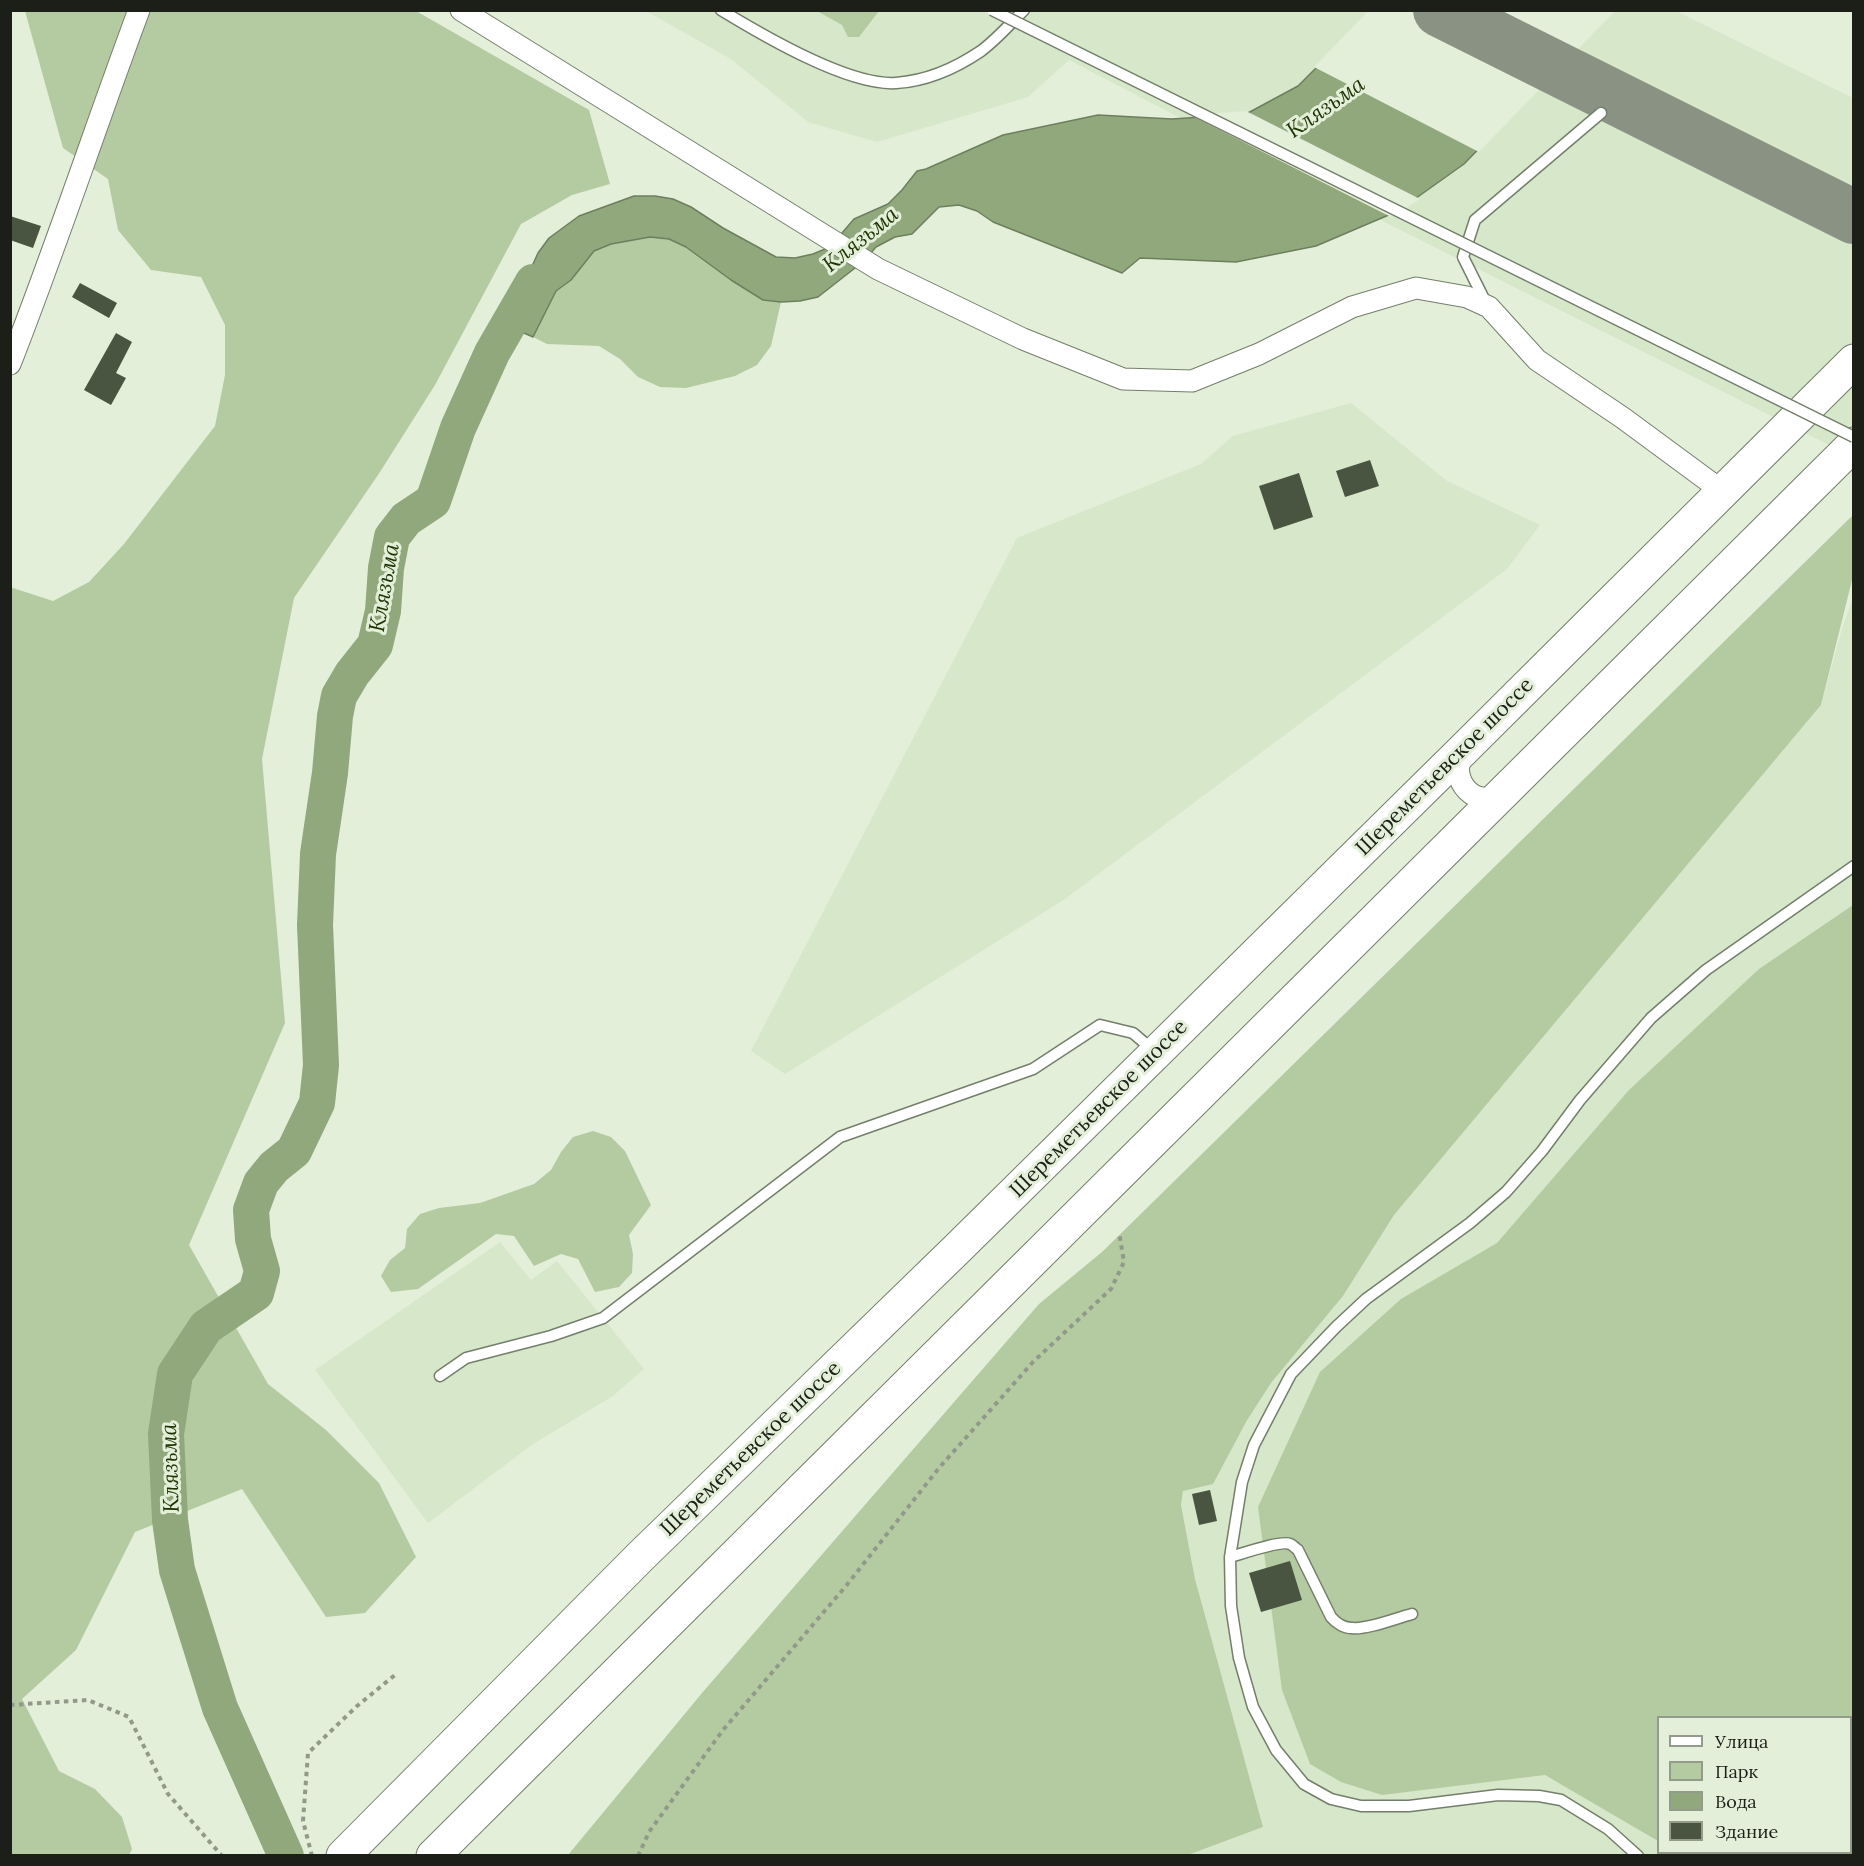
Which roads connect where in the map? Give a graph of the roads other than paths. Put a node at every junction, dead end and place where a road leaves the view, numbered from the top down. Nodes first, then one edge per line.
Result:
1 (139, 10) edge
2 (461, 10) edge
3 (721, 10) edge
4 (992, 10) edge
5 (1024, 10) edge
6 (1600, 113) dead end
7 (1489, 308) junction
8 (1854, 361) edge
9 (10, 364) edge
10 (1854, 437) edge
11 (1854, 444) edge
12 (1722, 491) junction
13 (1464, 749) junction
14 (1510, 788) junction
15 (1854, 866) edge
16 (1155, 1052) junction
17 (440, 1376) dead end
18 (1230, 1557) junction
19 (1412, 1614) dead end
20 (343, 1856) edge
21 (433, 1856) edge
22 (1638, 1856) edge

1 - 9 street
2 - 7 street
3 - 5 lane
4 - 10 lane, bridge
6 - 7 lane
7 - 12 street
8 - 12 main road, Шереметьевское шоссе
11 - 14 main road
12 - 13 main road, Шереметьевское шоссе
13 - 14 street
13 - 16 main road, Шереметьевское шоссе
14 - 21 main road
15 - 18 lane
16 - 17 lane
16 - 20 main road, Шереметьевское шоссе
18 - 19 lane
18 - 22 lane

